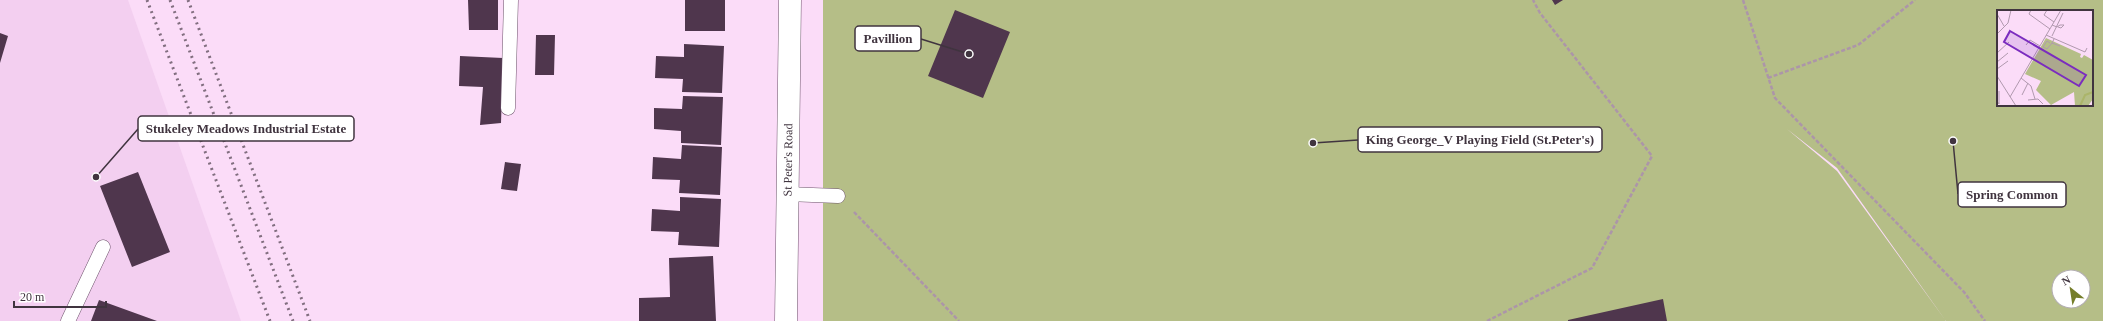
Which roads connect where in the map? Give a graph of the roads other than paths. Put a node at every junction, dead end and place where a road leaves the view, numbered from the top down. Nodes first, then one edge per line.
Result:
1 (511, 0) edge
2 (790, 0) edge
3 (508, 108) dead end
4 (787, 194) junction
5 (838, 196) road end
6 (103, 247) dead end
7 (68, 321) edge
8 (786, 321) edge

1 - 3 lane
2 - 4 street, St Peter's Road
4 - 5 lane
4 - 8 street, St Peter's Road
6 - 7 lane

